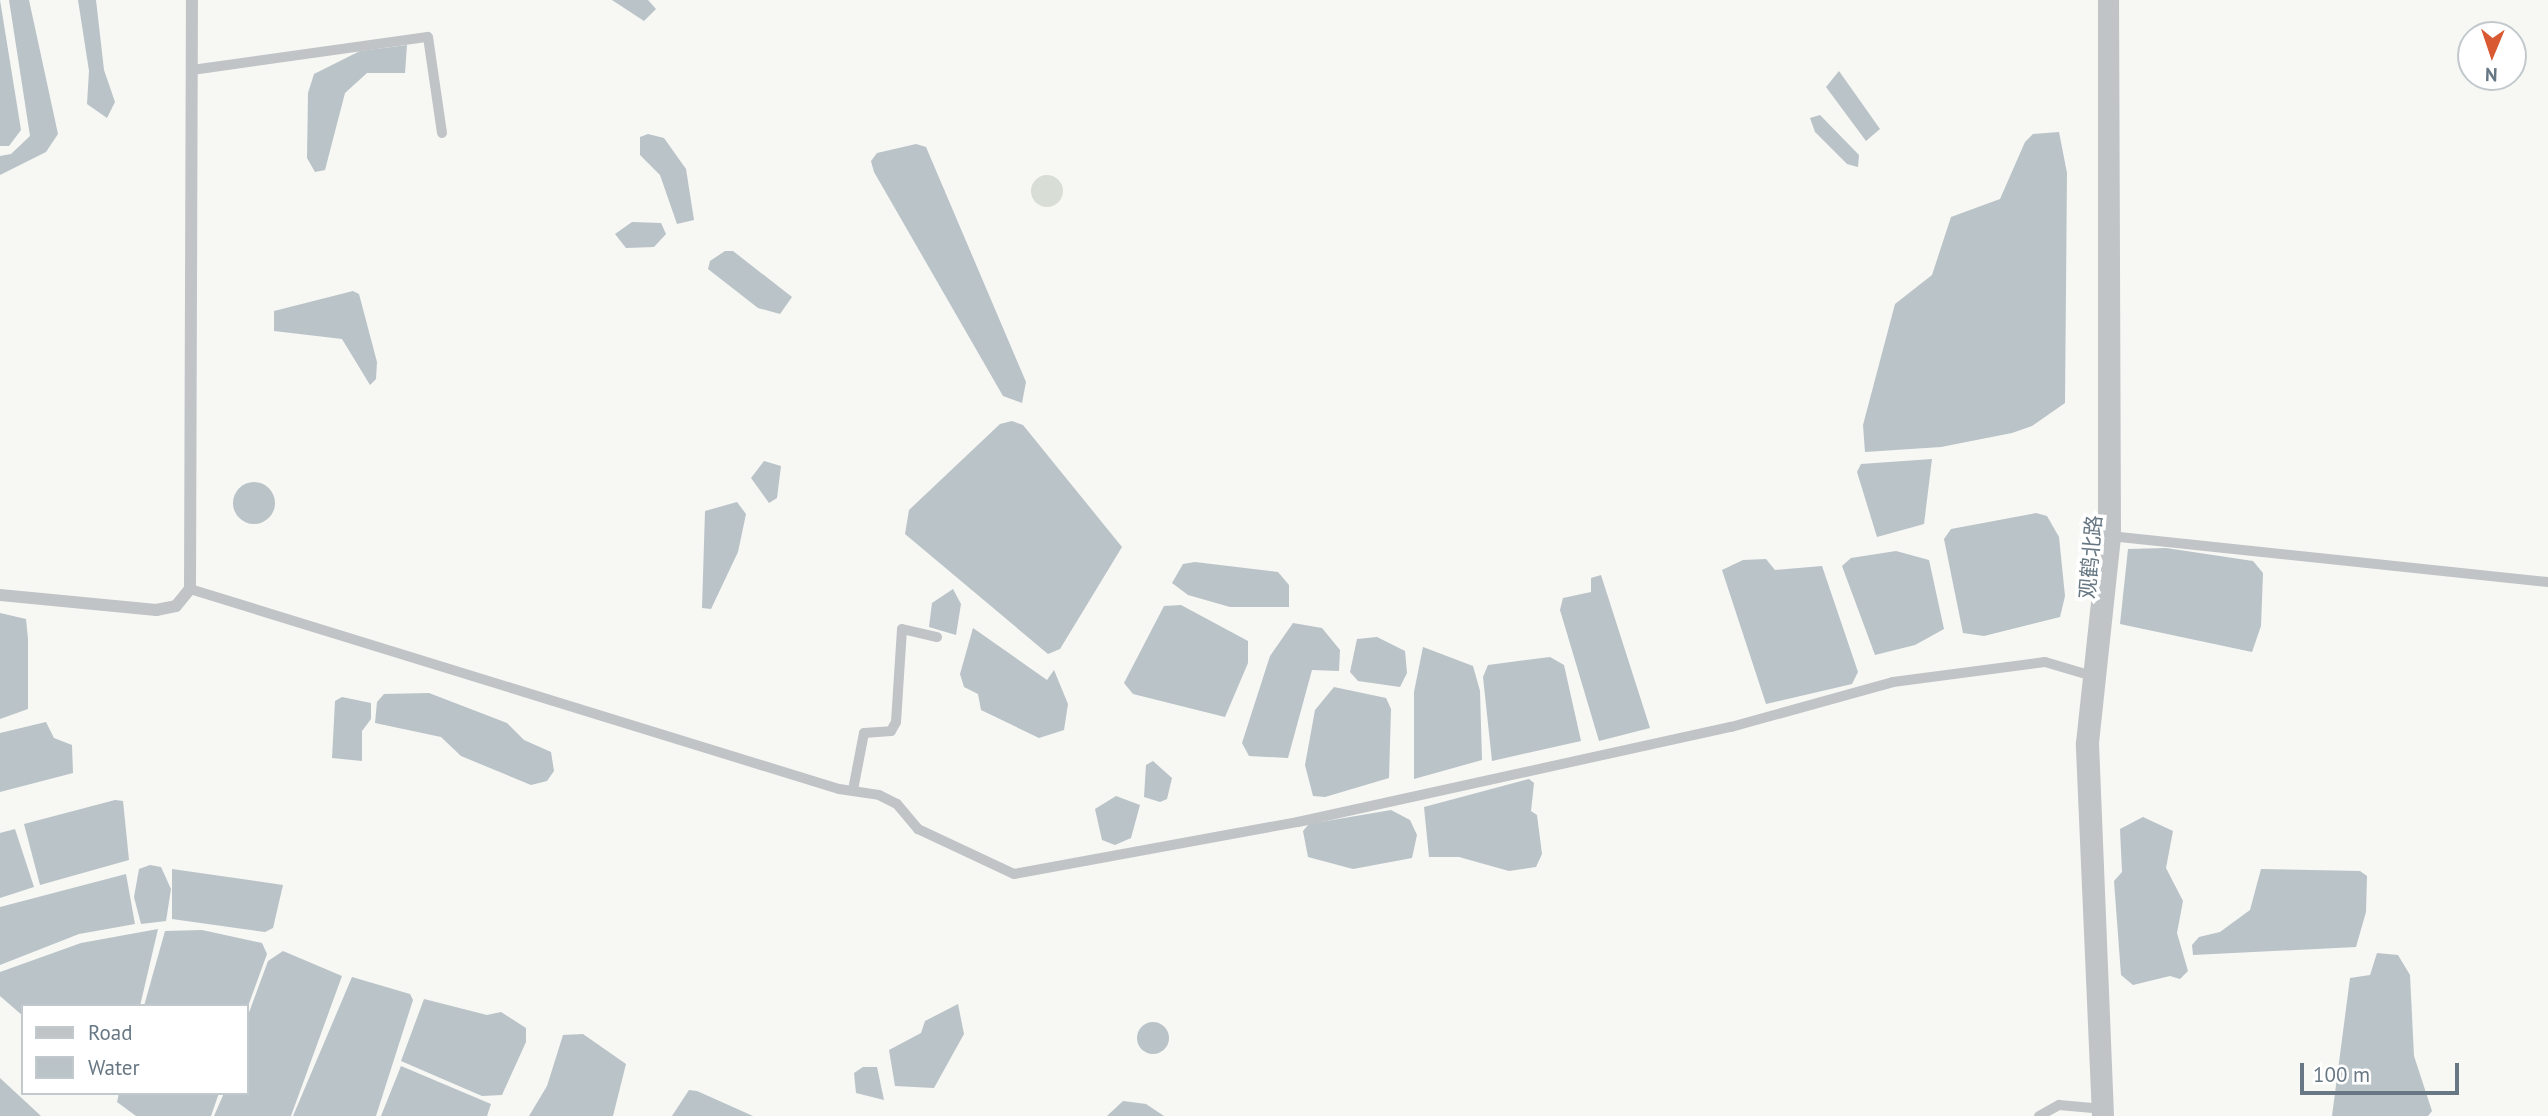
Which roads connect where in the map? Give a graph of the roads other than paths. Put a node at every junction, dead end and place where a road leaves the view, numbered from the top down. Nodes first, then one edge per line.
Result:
1 (192, 0) edge
2 (2104, 0) edge
3 (2113, 0) edge
4 (192, 70) junction
5 (442, 133) dead end
6 (2110, 536) junction
7 (2548, 582) edge
8 (190, 589) junction
9 (0, 595) edge
10 (937, 637) dead end
11 (2091, 676) junction
12 (853, 790) junction
13 (2103, 1112) edge
14 (2039, 1116) edge

1 - 4 street
2 - 6 street, 观鹤北路
3 - 6 street, 观鹤北路
4 - 5 street
4 - 8 street
6 - 7 street
6 - 11 street, 观鹤北路
8 - 9 street
8 - 12 street
10 - 12 street
11 - 12 street
11 - 13 street, 观鹤北路
13 - 14 street

